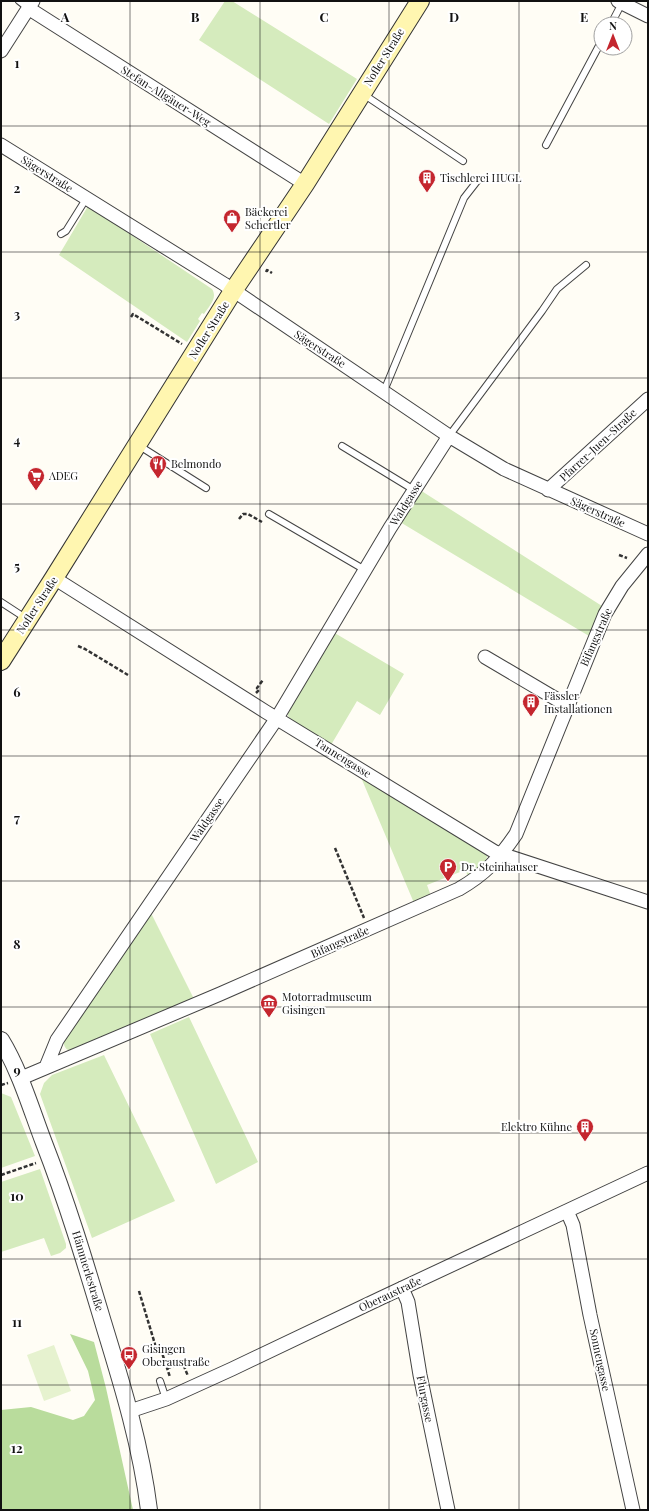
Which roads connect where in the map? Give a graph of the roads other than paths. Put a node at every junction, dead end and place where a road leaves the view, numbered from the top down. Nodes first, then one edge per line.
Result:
1 (420, 1) edge
2 (620, 2) edge
3 (27, 3) edge
4 (614, 16) edge
5 (648, 16) edge
6 (1, 51) edge
7 (594, 56) edge
8 (362, 94) junction
9 (1, 145) edge
10 (546, 145) dead end
11 (463, 161) dead end
12 (478, 180) dead end
13 (305, 184) junction
14 (86, 198) junction
15 (61, 234) dead end
16 (586, 265) dead end
17 (233, 291) junction
18 (384, 391) junction
19 (648, 399) edge
20 (450, 436) junction
21 (137, 445) junction
22 (342, 446) dead end
23 (206, 488) dead end
24 (414, 490) junction
25 (548, 490) junction
26 (269, 514) road end
27 (648, 534) edge
28 (648, 554) edge
29 (365, 570) junction
30 (54, 578) junction
31 (1, 602) edge
32 (28, 620) junction
33 (485, 656) dead end
34 (1, 661) edge
35 (568, 706) junction
36 (276, 718) junction
37 (502, 855) junction
38 (648, 902) edge
39 (3, 1046) edge
40 (46, 1067) junction
41 (13, 1081) junction
42 (648, 1173) edge
43 (567, 1211) junction
44 (402, 1288) junction
45 (160, 1382) dead end
46 (169, 1397) junction
47 (130, 1411) junction
48 (148, 1510) edge
49 (448, 1510) edge
50 (633, 1510) edge

1 - 8 main road, Nofler Straße
2 - 4 lane
2 - 5 street
3 - 6 street
3 - 13 street, Stefan-Allgäuer-Weg
7 - 10 lane
8 - 11 lane
8 - 13 main road, Nofler Straße
9 - 14 street, Sägerstraße
12 - 18 lane
13 - 17 main road, Nofler Straße
14 - 15 lane
14 - 17 street, Sägerstraße
16 - 20 lane
17 - 18 street, Sägerstraße
17 - 21 main road, Nofler Straße
18 - 20 street, Sägerstraße
19 - 25 street, Pfarrer-Juen-Straße
20 - 24 street, Waldgasse
20 - 25 street, Sägerstraße
21 - 23 lane
21 - 30 main road, Nofler Straße
22 - 24 lane
24 - 29 street, Waldgasse
25 - 27 street, Sägerstraße
26 - 29 lane
28 - 35 street, Bifangstraße
29 - 36 street, Waldgasse
30 - 32 main road, Nofler Straße
30 - 36 street, Tannengasse
31 - 32 lane
32 - 34 main road, Nofler Straße
33 - 35 street
35 - 37 street, Bifangstraße
36 - 37 street, Tannengasse
36 - 40 street, Waldgasse
37 - 38 street, Tannengasse
37 - 40 street, Bifangstraße
39 - 41 street, Hämmerlestraße
40 - 41 street, Bifangstraße
41 - 47 street, Hämmerlestraße
42 - 43 street, Oberaustraße
43 - 44 street, Oberaustraße
43 - 50 street, Sonnengasse
44 - 46 street, Oberaustraße
44 - 49 street, Flurgasse
45 - 46 lane
46 - 47 street, Oberaustraße
47 - 48 street, Hämmerlestraße

